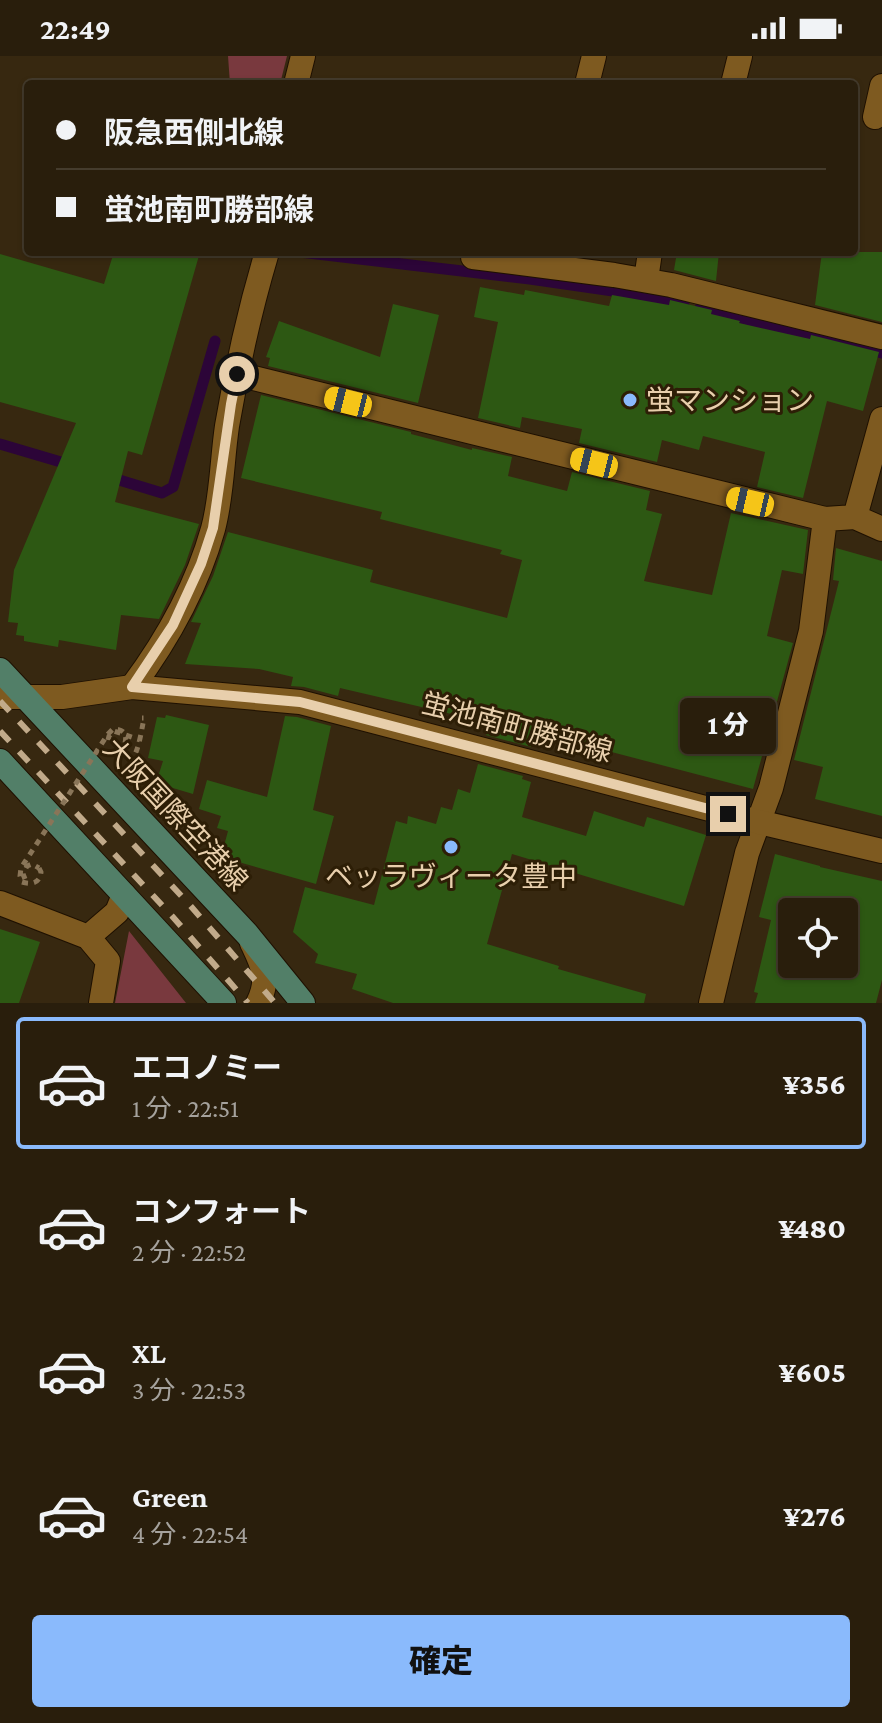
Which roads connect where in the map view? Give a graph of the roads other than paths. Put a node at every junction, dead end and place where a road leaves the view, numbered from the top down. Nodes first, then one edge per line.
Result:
1 (303, 56) edge
2 (594, 56) edge
3 (740, 56) edge
4 (297, 80) edge
5 (588, 80) edge
6 (734, 80) edge
7 (882, 86) edge
8 (870, 117) edge
9 (266, 256) edge
10 (473, 256) edge
11 (649, 256) edge
12 (646, 280) junction
13 (882, 337) edge
14 (237, 374) junction
15 (882, 419) edge
16 (855, 517) junction
17 (825, 519) junction
18 (882, 529) edge
19 (0, 670) edge
20 (132, 687) junction
21 (0, 697) edge
22 (26, 698) junction
23 (0, 761) edge
24 (759, 822) junction
25 (882, 851) edge
26 (124, 895) junction
27 (0, 903) edge
28 (247, 934) junction
29 (88, 937) junction
30 (206, 982) junction
31 (101, 1003) edge
32 (224, 1003) edge
33 (251, 1003) edge
34 (258, 1003) edge
35 (303, 1003) edge
36 (711, 1003) edge

1 - 4 street
2 - 5 street
3 - 6 street
7 - 8 street
9 - 14 street
10 - 12 street
11 - 12 street
12 - 13 street
14 - 17 street
14 - 20 street
15 - 16 street
16 - 17 street
16 - 18 street
17 - 24 street
19 - 22 main road, 大阪国際空港線
20 - 22 street, 蛍池南町勝部線
20 - 24 street, 蛍池南町勝部線
21 - 22 street, 蛍池南町勝部線
22 - 28 main road, 大阪国際空港線
23 - 26 main road
24 - 25 street, 蛍池南町勝部線
24 - 36 street
26 - 29 street
26 - 30 main road
27 - 29 street
28 - 34 street
28 - 35 main road, 大阪国際空港線
29 - 31 street
30 - 32 main road
30 - 33 street

